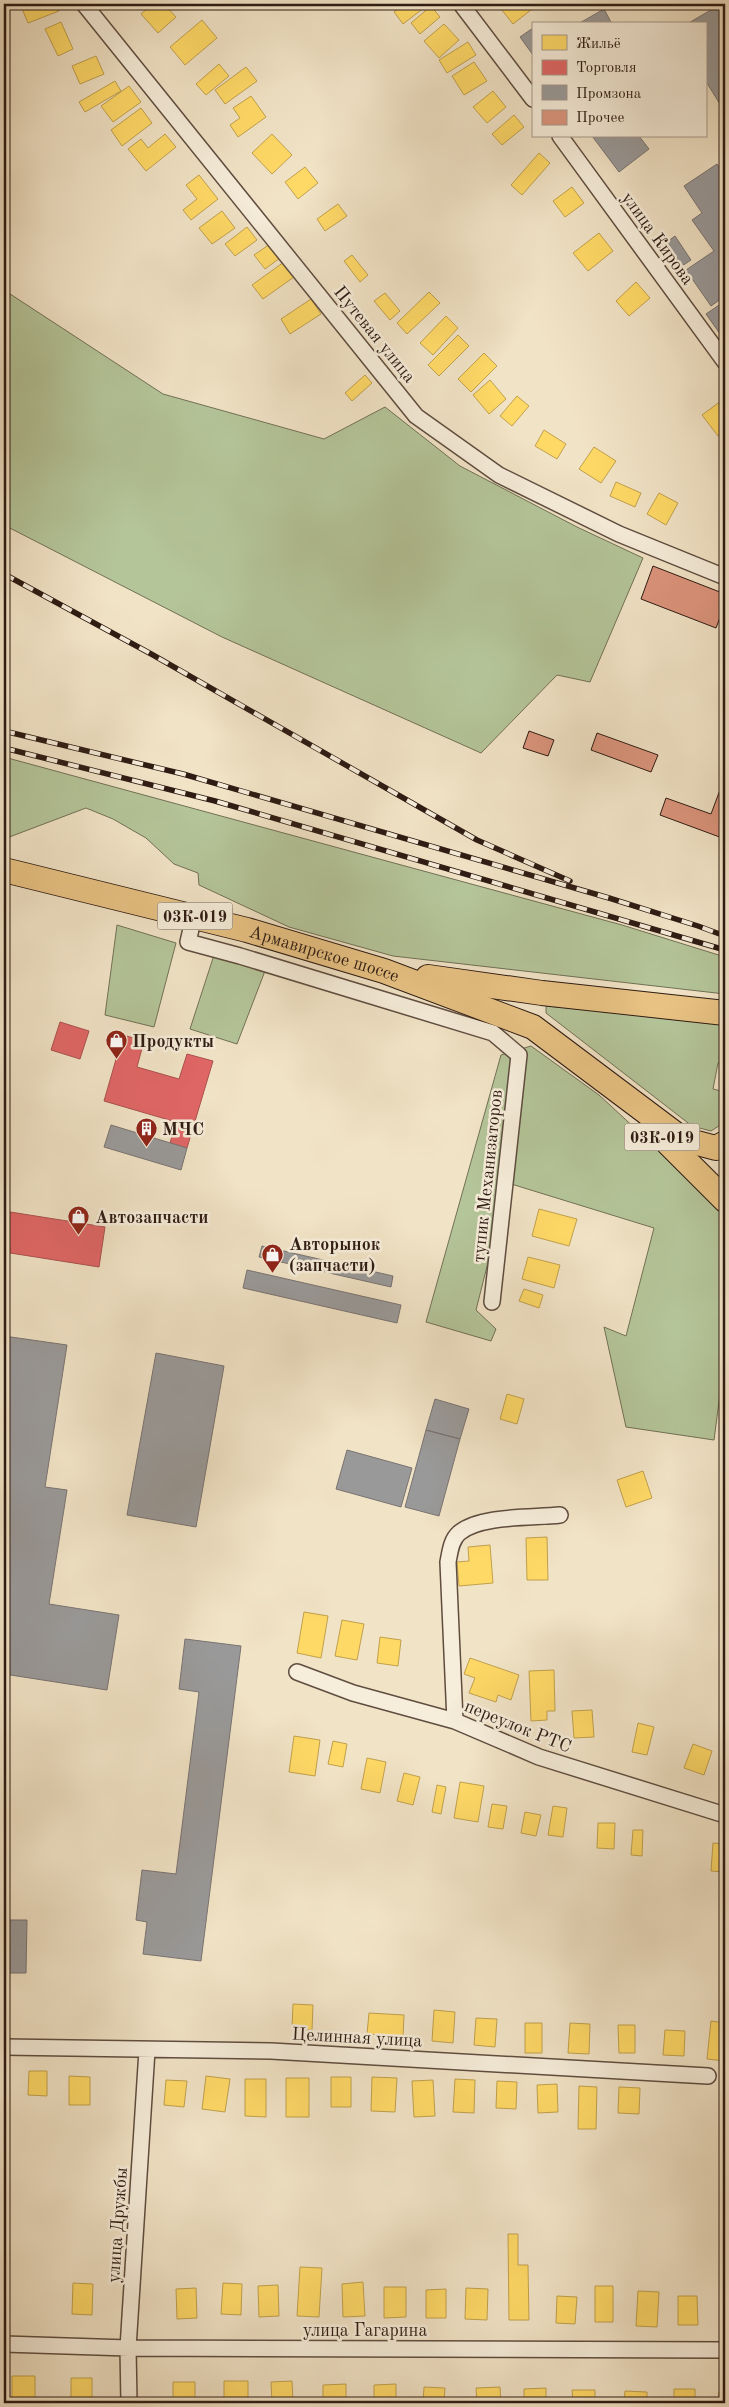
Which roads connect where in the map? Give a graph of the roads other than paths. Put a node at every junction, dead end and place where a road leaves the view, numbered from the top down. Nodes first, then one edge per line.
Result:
1 (84, 4) edge
2 (461, 4) edge
3 (532, 98) edge
4 (561, 138) edge
5 (725, 362) edge
6 (725, 578) edge
7 (4, 870) edge
8 (194, 916) junction
9 (384, 971) junction
10 (725, 1013) edge
11 (597, 1075) junction
12 (725, 1143) edge
13 (725, 1200) edge
14 (492, 1302) dead end
15 (560, 1515) dead end
16 (297, 1672) dead end
17 (455, 1720) junction
18 (725, 1815) edge
19 (4, 2048) edge
20 (147, 2050) junction
21 (708, 2076) dead end
22 (4, 2344) edge
23 (128, 2348) junction
24 (725, 2350) edge
25 (129, 2403) edge

1 - 6 street, Путевая улица
2 - 3 street
4 - 5 street, улица Кирова
7 - 8 main road, Армавирское шоссе / 03К-019
8 - 9 main road, Армавирское шоссе / 03К-019
8 - 14 street, тупик Механизаторов
9 - 10 main road
9 - 11 main road, Армавирское шоссе / 03К-019
11 - 12 main road
11 - 13 main road, 03К-019
15 - 17 street
16 - 17 street, переулок РТС
17 - 18 street, переулок РТС
19 - 20 street, Целинная улица
20 - 21 street, Целинная улица
20 - 23 street, улица Дружбы
22 - 23 street, улица Гагарина
23 - 24 street, улица Гагарина
23 - 25 street, улица Дружбы

